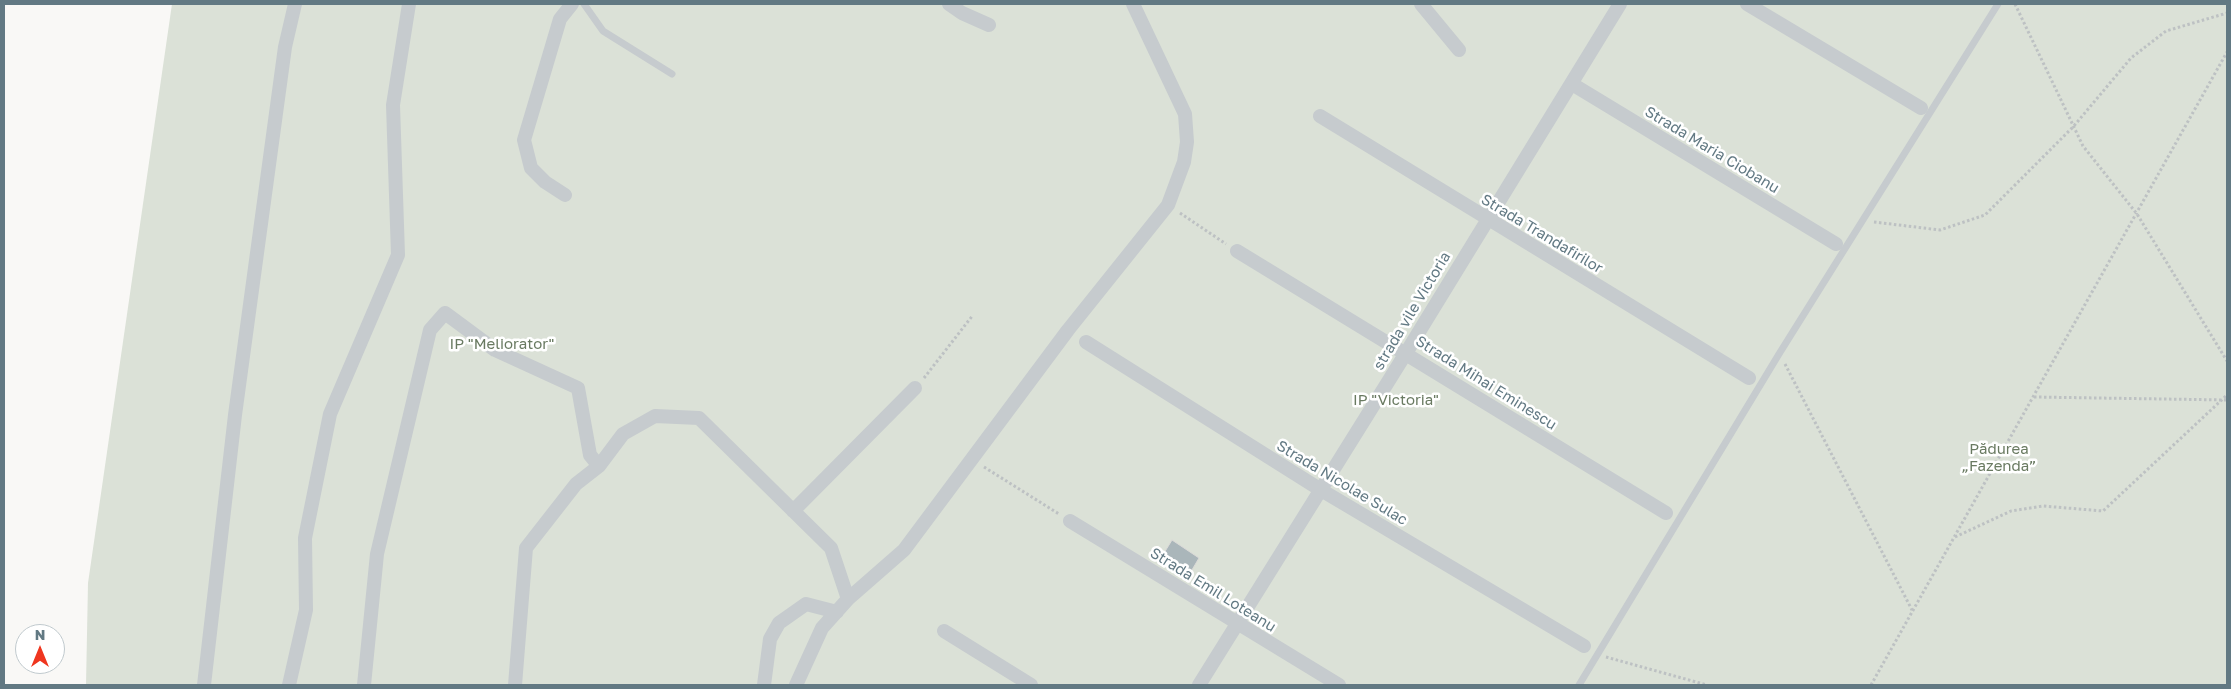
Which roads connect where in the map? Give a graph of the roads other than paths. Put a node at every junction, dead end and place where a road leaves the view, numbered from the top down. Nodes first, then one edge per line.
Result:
1 (295, 4) edge
2 (408, 4) edge
3 (572, 4) edge
4 (584, 4) edge
5 (949, 4) edge
6 (1133, 4) edge
7 (1421, 4) edge
8 (1620, 4) edge
9 (1748, 4) edge
10 (1998, 4) edge
11 (989, 26) dead end
12 (1459, 50) dead end
13 (672, 74) dead end
14 (1572, 84) junction
15 (1921, 108) dead end
16 (1320, 116) dead end
17 (565, 195) dead end
18 (1487, 220) junction
19 (1836, 244) dead end
20 (1238, 251) road end
21 (1086, 342) dead end
22 (1406, 353) junction
23 (1749, 378) dead end
24 (916, 388) road end
25 (599, 466) junction
26 (1320, 490) junction
27 (793, 511) junction
28 (1666, 513) dead end
29 (1070, 521) road end
30 (848, 600) junction
31 (837, 612) junction
32 (1236, 623) junction
33 (944, 631) dead end
34 (1584, 646) dead end
35 (204, 685) edge
36 (289, 685) edge
37 (364, 685) edge
38 (514, 685) edge
39 (764, 685) edge
40 (796, 685) edge
41 (1031, 685) edge
42 (1199, 685) edge
43 (1339, 685) edge
44 (1579, 685) edge

1 - 35 street
2 - 36 street
3 - 17 street
4 - 13 lane
5 - 11 street
6 - 30 street
7 - 12 street
8 - 14 street, strada vile Victoria
9 - 15 street
10 - 44 lane
14 - 18 street, strada vile Victoria
14 - 19 street, Strada Maria Ciobanu
16 - 18 street, Strada Trandafirilor
18 - 22 street, strada vile Victoria
18 - 23 street, Strada Trandafirilor
20 - 22 street, Strada Mihai Eminescu
21 - 26 street, Strada Nicolae Sulac
22 - 26 street, strada vile Victoria
22 - 28 street, Strada Mihai Eminescu
24 - 27 street
25 - 27 street
25 - 37 street
25 - 38 street
26 - 32 street, strada vile Victoria
26 - 34 street, Strada Nicolae Sulac
27 - 30 street
29 - 32 street, Strada Emil Loteanu
30 - 31 street
31 - 39 street
31 - 40 street
32 - 42 street, strada vile Victoria
32 - 43 street, Strada Emil Loteanu
33 - 41 street

